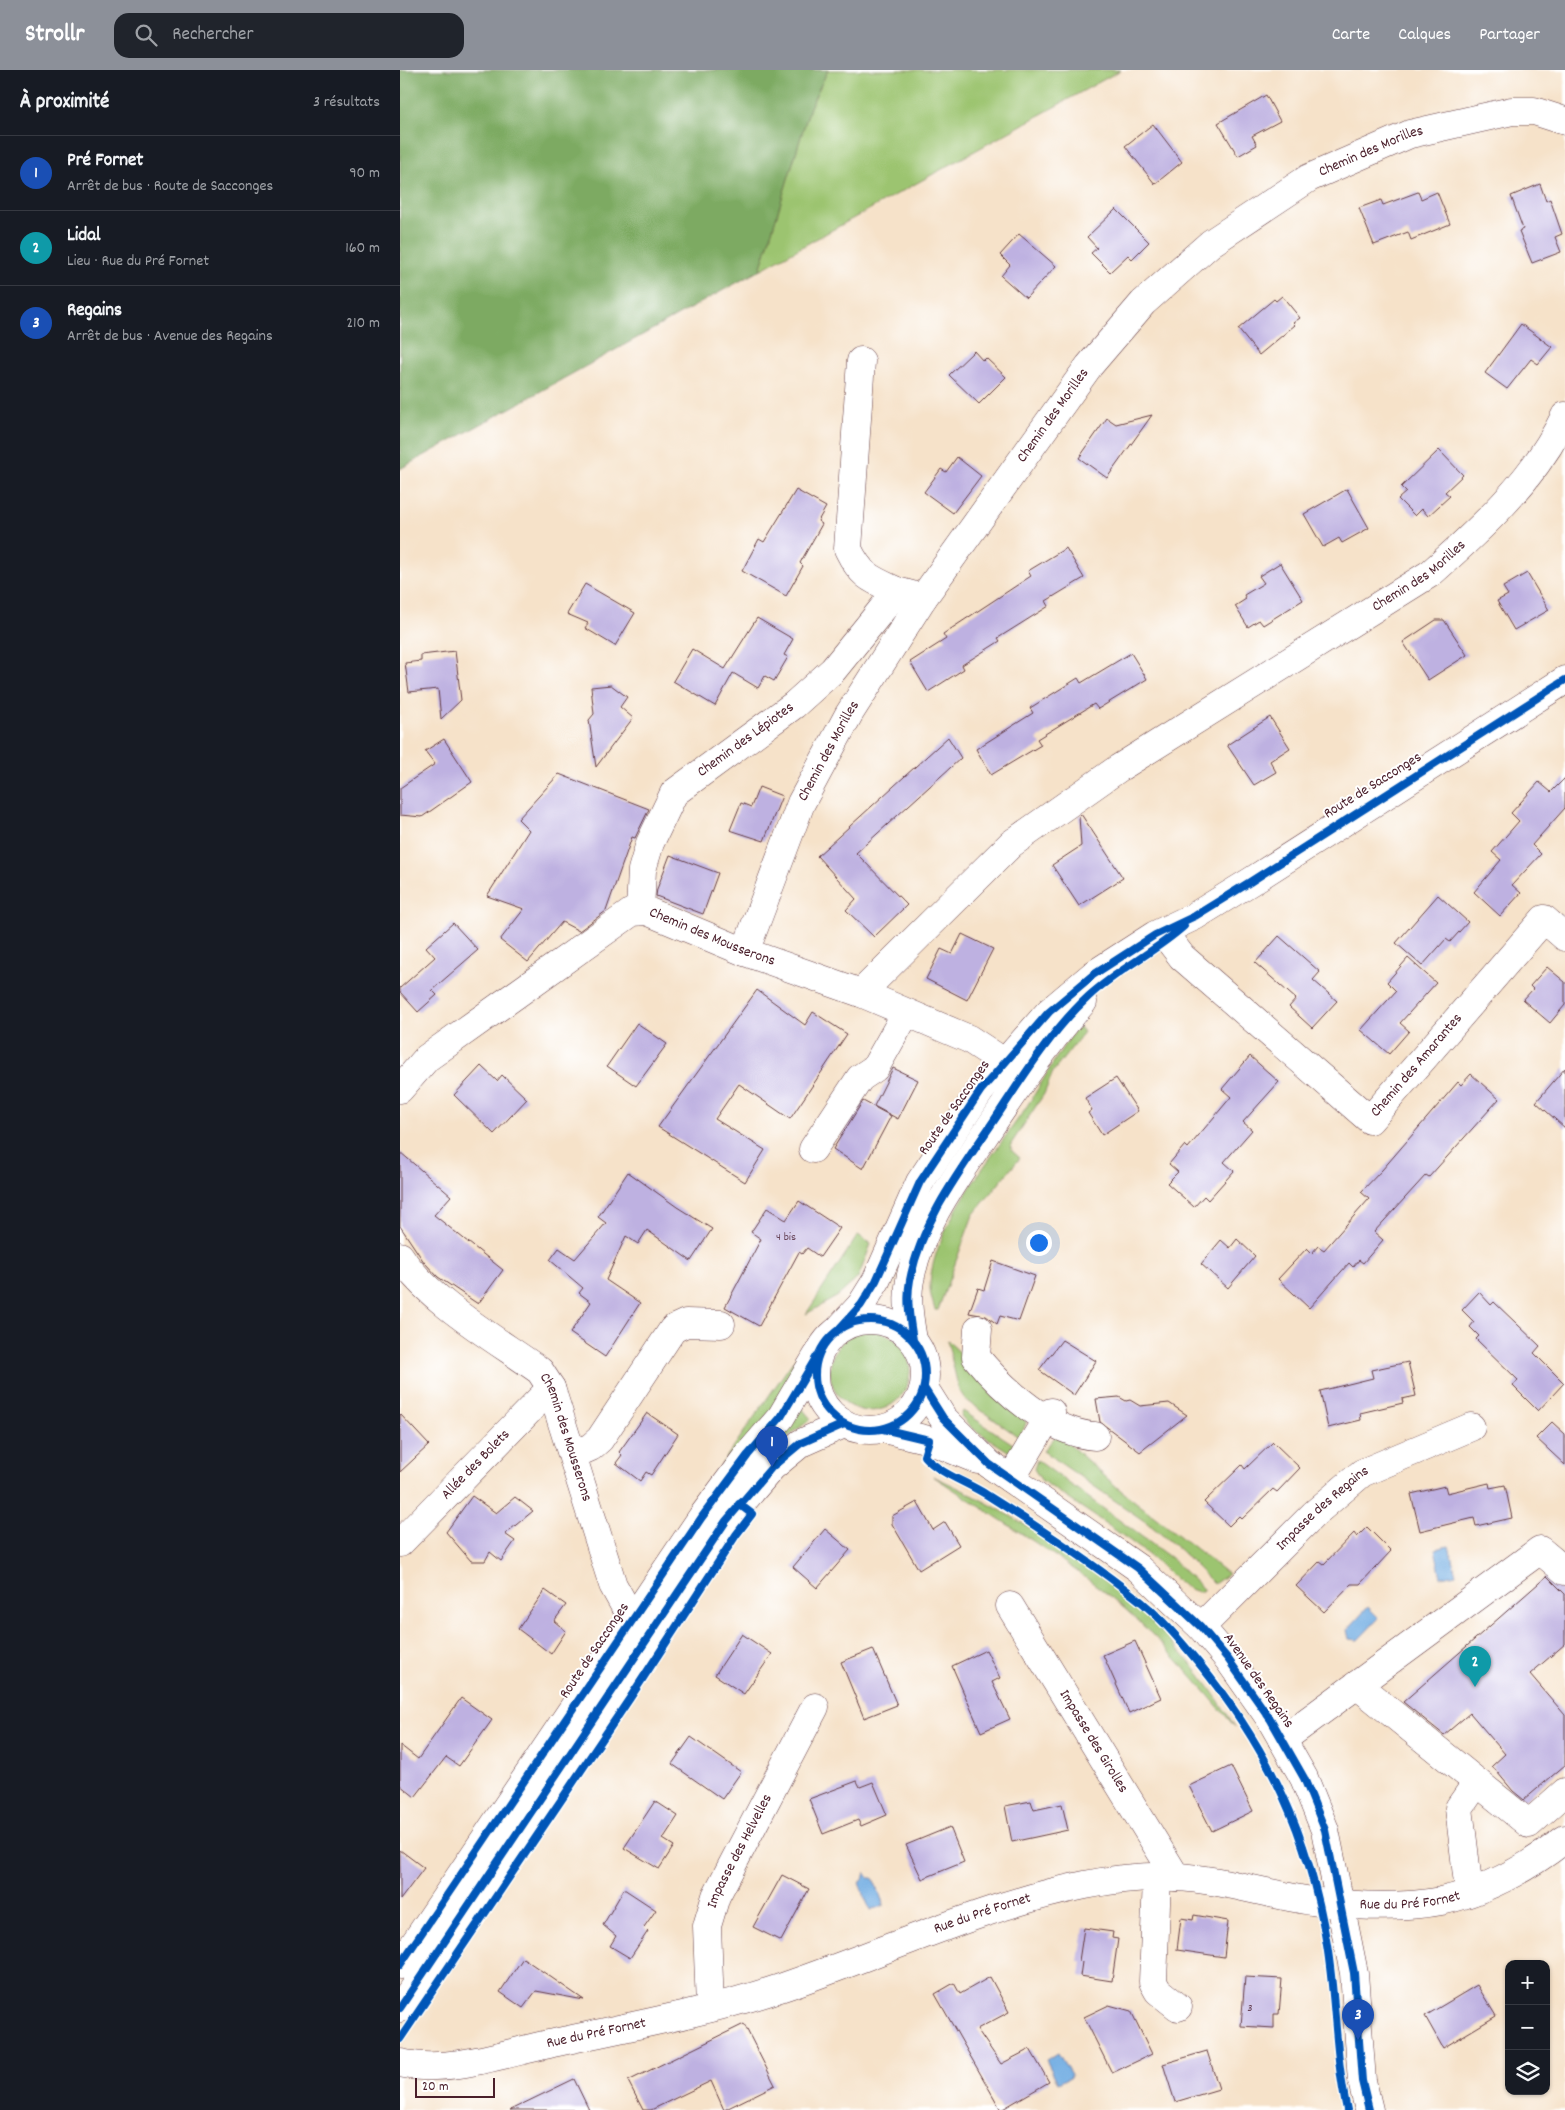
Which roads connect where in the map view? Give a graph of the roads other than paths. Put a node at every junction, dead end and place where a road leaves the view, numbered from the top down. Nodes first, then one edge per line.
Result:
1 (1565, 121) edge
2 (861, 361) dead end
3 (1565, 416) edge
4 (897, 591) junction
5 (923, 598) junction
6 (1565, 680) edge
7 (640, 911) junction
8 (1195, 916) junction
9 (1565, 937) edge
10 (1168, 940) junction
11 (745, 952) junction
12 (861, 994) junction
13 (906, 1013) junction
14 (1037, 1056) junction
15 (1004, 1062) junction
16 (400, 1089) edge
17 (1004, 1105) junction
18 (812, 1149) dead end
19 (400, 1256) edge
20 (721, 1324) dead end
21 (840, 1328) junction
22 (978, 1329) dead end
23 (913, 1340) junction
24 (817, 1356) junction
25 (551, 1388) junction
26 (924, 1388) junction
27 (1049, 1416) junction
28 (844, 1424) junction
29 (1471, 1427) dead end
30 (883, 1429) junction
31 (1095, 1436) dead end
32 (573, 1455) junction
33 (989, 1464) junction
34 (1011, 1479) junction
35 (400, 1543) edge
36 (1565, 1572) edge
37 (1010, 1606) dead end
38 (635, 1617) junction
39 (1201, 1627) junction
40 (1356, 1685) junction
41 (815, 1707) dead end
42 (1282, 1740) junction
43 (1477, 1782) junction
44 (1565, 1792) edge
45 (1565, 1839) edge
46 (1166, 1877) junction
47 (1469, 1892) junction
48 (1341, 1904) junction
49 (400, 1965) edge
50 (400, 2008) edge
51 (710, 2008) junction
52 (1178, 2008) dead end
53 (400, 2063) edge
54 (1370, 2110) edge

1 - 5 street, Chemin des Morilles
2 - 4 street
3 - 12 street, Chemin des Morilles
4 - 5 street
4 - 7 street, Chemin des Lépiotes
5 - 11 street, Chemin des Morilles
6 - 8 street, Route de Sacconges
7 - 11 street, Chemin des Mousserons
7 - 16 street, Chemin des Mousserons
8 - 10 street, Route de Sacconges
8 - 15 street, Route de Sacconges
9 - 10 street, Chemin des Amarantes
10 - 14 street, Route de Sacconges
11 - 12 street, Chemin des Mousserons
12 - 13 street, Chemin des Mousserons
13 - 15 street, Chemin des Mousserons
13 - 18 street
14 - 15 street
14 - 17 street, Route de Sacconges
15 - 17 street
15 - 21 street, Route de Sacconges
17 - 23 street, Route de Sacconges
19 - 25 street, Chemin des Mousserons
20 - 32 street
21 - 23 street
21 - 24 street
22 - 27 street
23 - 26 street
24 - 28 street
24 - 38 street, Route de Sacconges
25 - 32 street, Chemin des Mousserons
25 - 35 street, Allée des Bolets
26 - 30 street
26 - 33 street, Avenue des Regains
27 - 31 street
27 - 34 street
28 - 30 street
28 - 50 street
29 - 39 street, Impasse des Regains
30 - 33 street, Avenue des Regains
32 - 38 street, Chemin des Mousserons
33 - 34 street, Avenue des Regains
34 - 39 street, Avenue des Regains
36 - 40 street
37 - 46 street, Impasse des Girolles
38 - 49 street, Route de Sacconges
39 - 42 street, Avenue des Regains
40 - 42 street
40 - 43 street
41 - 51 street, Impasse des Helvelles
42 - 48 street, Avenue des Regains
43 - 44 street
43 - 47 street
45 - 47 street, Rue du Pré Fornet
46 - 48 street, Rue du Pré Fornet
46 - 51 street, Rue du Pré Fornet
46 - 52 street
47 - 48 street, Rue du Pré Fornet
48 - 54 street, Avenue des Regains
51 - 53 street, Rue du Pré Fornet

